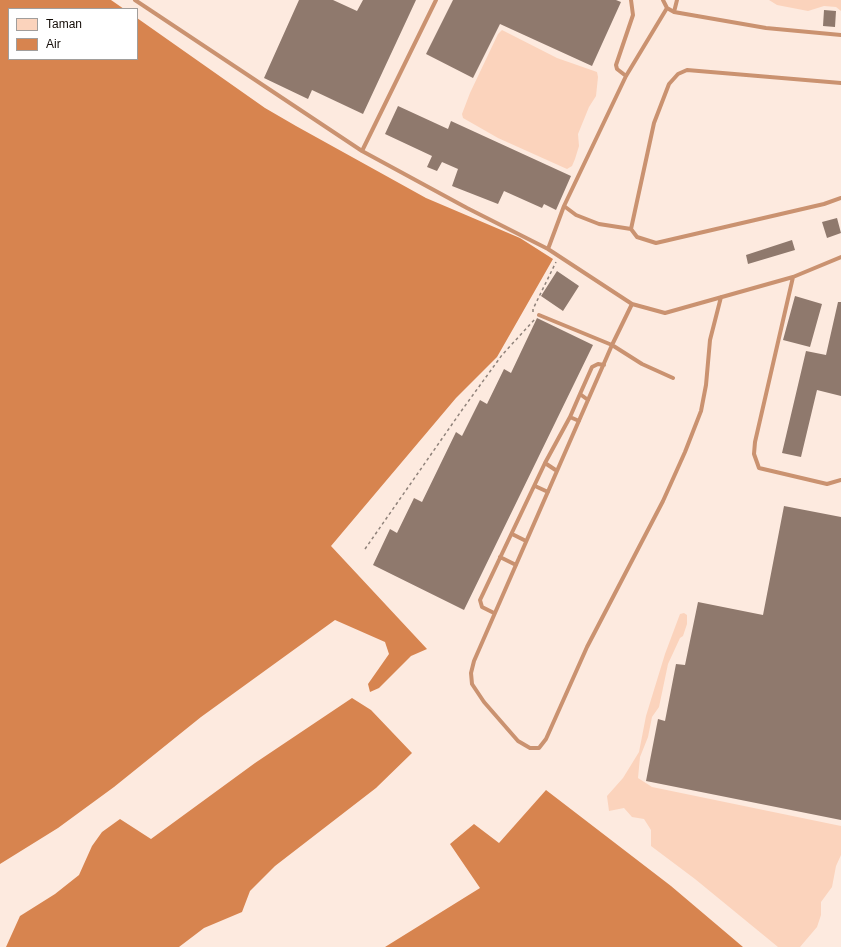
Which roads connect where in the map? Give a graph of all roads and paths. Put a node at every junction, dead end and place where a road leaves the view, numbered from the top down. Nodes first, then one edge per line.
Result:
1 (135, 0) edge
2 (436, 0) edge
3 (631, 0) edge
4 (663, 0) edge
5 (677, 0) edge
6 (667, 8) junction
7 (674, 12) junction
8 (841, 34) edge
9 (626, 76) junction
10 (841, 83) edge
11 (362, 151) junction
12 (841, 198) edge
13 (564, 206) junction
14 (631, 229) junction
15 (548, 250) junction
16 (559, 255) junction
17 (841, 257) edge
18 (793, 277) junction
19 (722, 297) junction
20 (632, 304) junction
21 (539, 315) junction
22 (612, 345) junction
23 (604, 365) junction
24 (673, 378) dead end
25 (580, 394) junction
26 (588, 400) junction
27 (570, 417) junction
28 (579, 421) junction
29 (545, 463) junction
30 (557, 471) junction
31 (841, 480) edge
32 (535, 486) junction
33 (548, 492) junction
34 (512, 534) junction
35 (526, 541) junction
36 (365, 549) dead end
37 (500, 557) junction
38 (516, 565) junction
39 (494, 613) junction

1 - 11 lane
2 - 11 lane
3 - 9 lane
4 - 6 lane
5 - 7 lane
6 - 7 lane
6 - 9 lane
7 - 8 lane
9 - 13 lane
10 - 14 lane
11 - 15 lane
12 - 14 lane
13 - 14 lane
13 - 15 lane
15 - 16 lane
16 - 20 lane
16 - 21 path
17 - 18 lane
18 - 19 lane
18 - 31 lane
19 - 20 lane
19 - 39 lane
20 - 22 lane
21 - 22 lane
21 - 36 path
22 - 23 lane
22 - 24 lane
23 - 25 lane
23 - 26 lane
25 - 26 lane
25 - 27 lane
26 - 28 lane
27 - 28 lane
27 - 29 lane
28 - 30 lane
29 - 30 lane
29 - 32 lane
30 - 33 lane
32 - 33 lane
32 - 34 lane
33 - 35 lane
34 - 35 lane
34 - 37 lane
35 - 38 lane
37 - 38 lane
37 - 39 lane
38 - 39 lane

